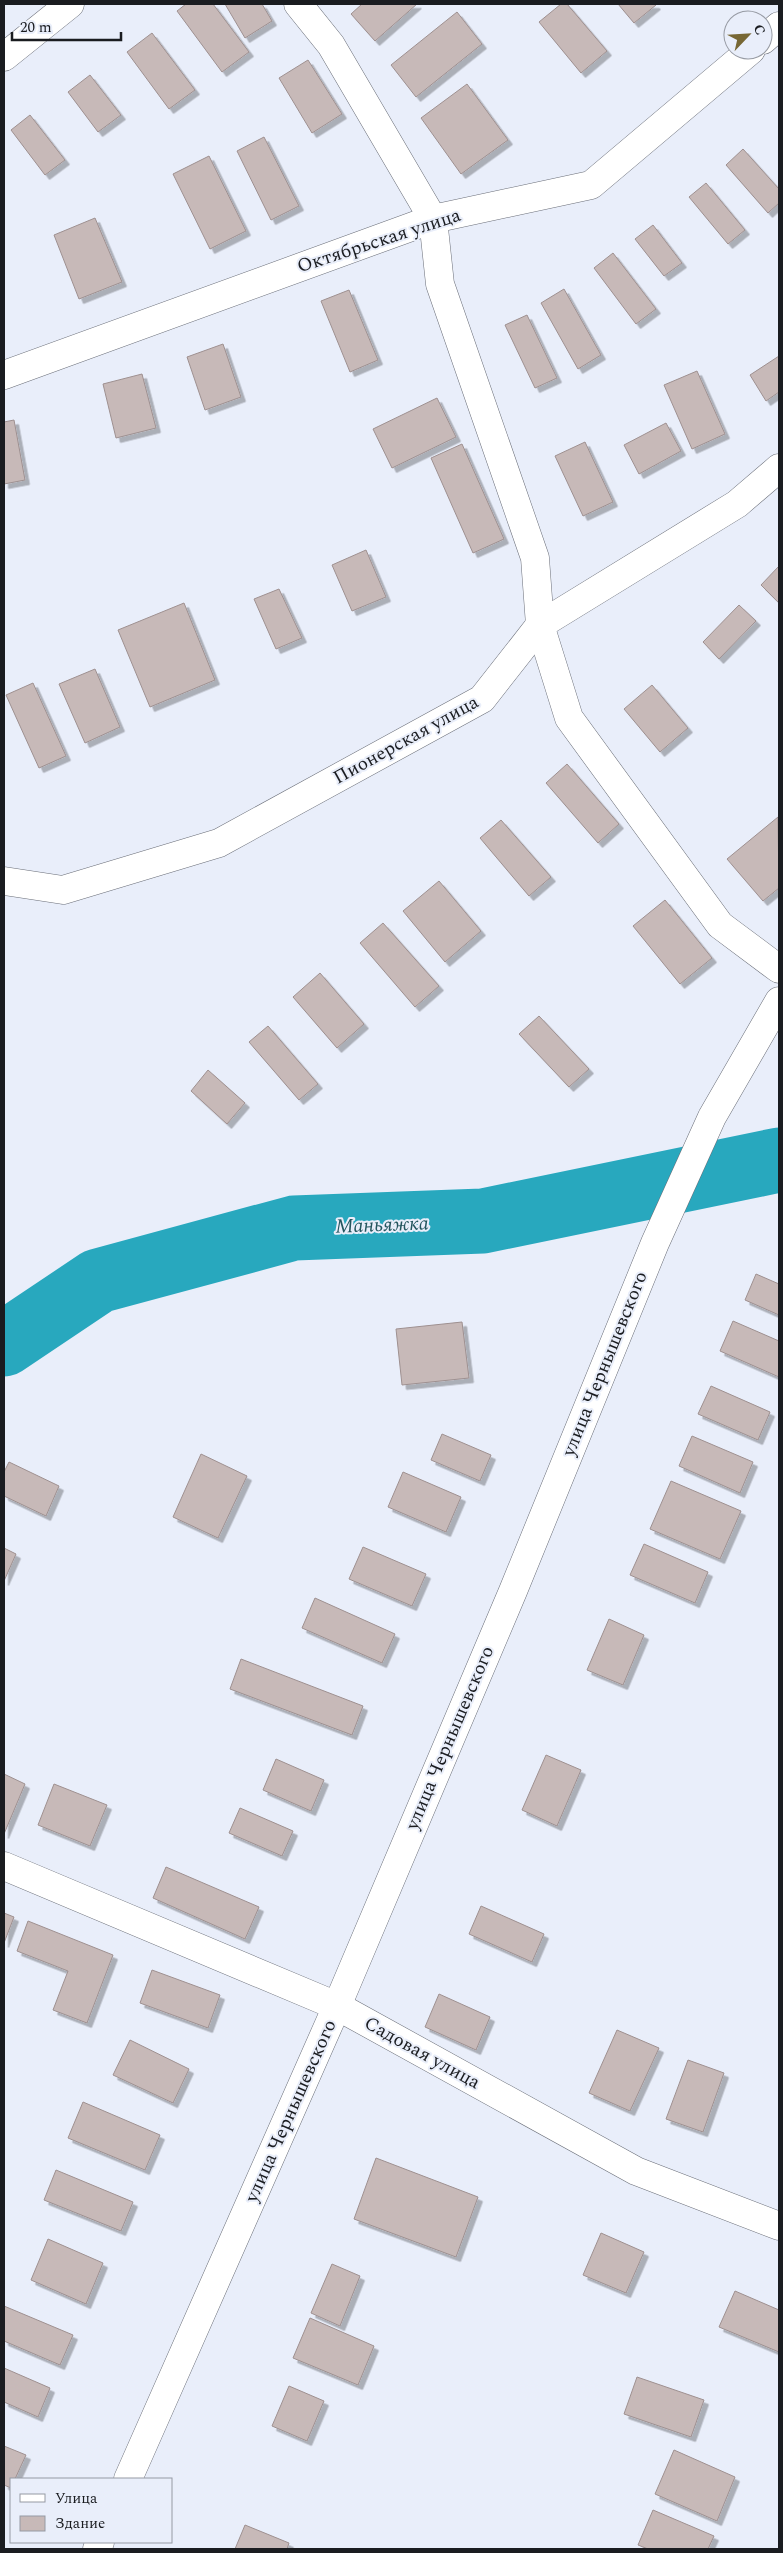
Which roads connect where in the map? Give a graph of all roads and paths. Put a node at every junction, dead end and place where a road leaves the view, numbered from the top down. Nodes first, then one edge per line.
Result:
1 (70, 4) edge
2 (298, 4) edge
3 (4, 57) edge
4 (739, 60) edge
5 (433, 219) junction
6 (4, 374) edge
7 (779, 468) edge
8 (540, 625) junction
9 (4, 881) edge
10 (779, 969) edge
11 (779, 1002) edge
12 (4, 1866) edge
13 (337, 2006) junction
14 (779, 2226) edge
15 (128, 2478) edge

1 - 3 street
2 - 5 street
4 - 5 street, Октябрьская улица
5 - 6 street, Октябрьская улица
5 - 8 street
7 - 8 street, Пионерская улица
8 - 9 street, Пионерская улица
8 - 10 street
11 - 13 street, улица Чернышевского
12 - 13 street, Садовая улица
13 - 14 street, Садовая улица
13 - 15 street, улица Чернышевского

